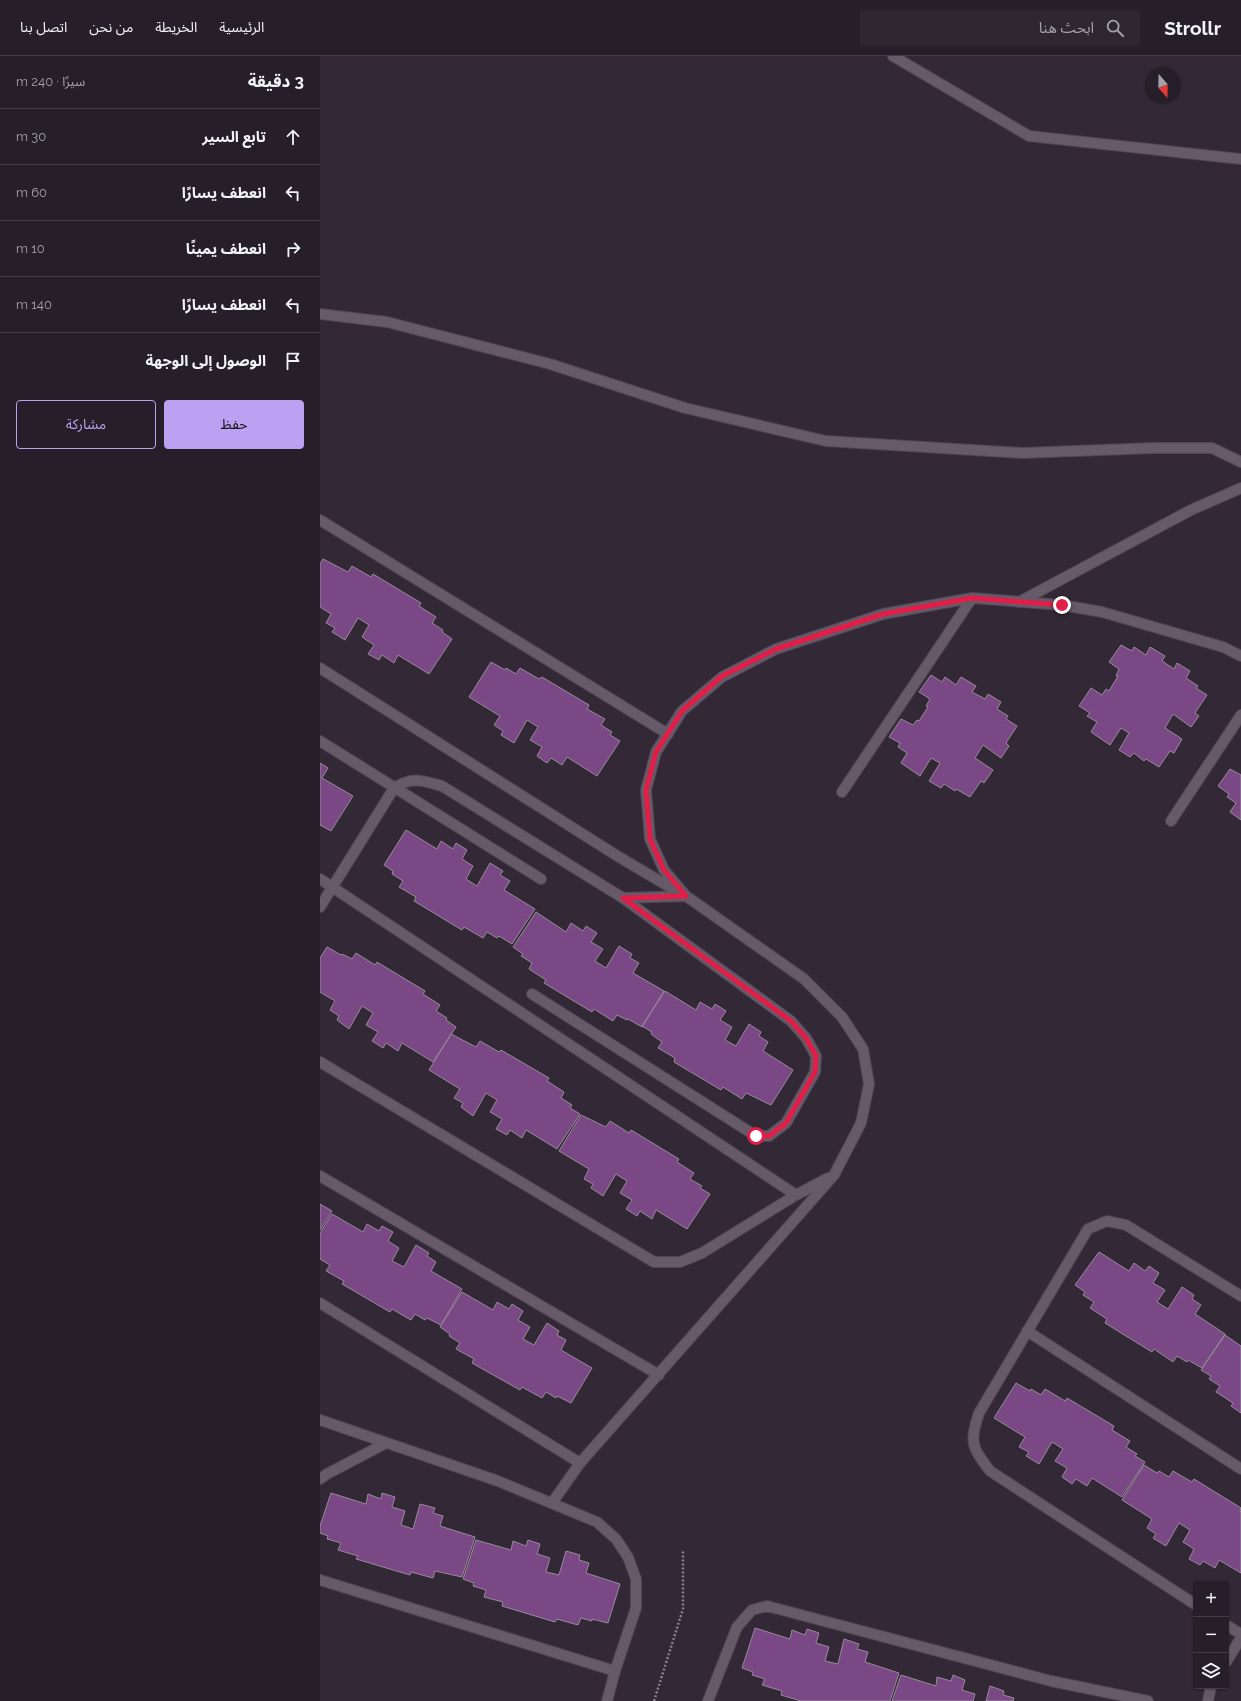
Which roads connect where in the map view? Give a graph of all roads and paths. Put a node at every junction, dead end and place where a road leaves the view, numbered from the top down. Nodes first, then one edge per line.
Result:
1 (893, 56) edge
2 (1241, 158) edge
3 (320, 314) edge
4 (1241, 462) edge
5 (1241, 488) edge
6 (320, 520) edge
7 (972, 598) junction
8 (1019, 602) junction
9 (1241, 656) edge
10 (320, 668) edge
11 (1241, 715) edge
12 (668, 734) junction
13 (320, 741) edge
14 (394, 788) junction
15 (842, 792) dead end
16 (1171, 822) dead end
17 (320, 879) edge
18 (541, 879) dead end
19 (332, 887) junction
20 (686, 896) junction
21 (623, 898) junction
22 (320, 907) edge
23 (532, 994) dead end
24 (320, 1062) edge
25 (834, 1175) junction
26 (320, 1176) edge
27 (796, 1195) junction
28 (1241, 1296) edge
29 (320, 1303) edge
30 (1027, 1331) junction
31 (659, 1375) junction
32 (320, 1420) edge
33 (386, 1442) junction
34 (580, 1462) junction
35 (1241, 1468) edge
36 (320, 1479) edge
37 (552, 1503) junction
38 (683, 1551) dead end
39 (320, 1580) edge
40 (1193, 1603) edge
41 (1229, 1627) edge
42 (1241, 1634) edge
43 (1241, 1638) edge
44 (1229, 1657) edge
45 (615, 1671) junction
46 (1210, 1689) edge
47 (607, 1701) edge
48 (654, 1701) edge
49 (709, 1701) edge
50 (1148, 1701) edge
51 (1208, 1701) edge

1 - 2 street
3 - 4 street
5 - 8 street
6 - 12 street
7 - 8 street
7 - 12 street
7 - 15 street
8 - 9 street
10 - 20 street
11 - 16 street
12 - 20 street
13 - 14 street
14 - 18 street
14 - 19 street
14 - 21 street
17 - 19 street
19 - 22 street
19 - 27 street
20 - 21 street
20 - 25 street
21 - 23 street
24 - 27 street
25 - 27 street
25 - 31 street
26 - 31 street
28 - 30 street
29 - 34 street
30 - 35 street
30 - 40 street
31 - 34 street
32 - 33 street
33 - 36 street
33 - 37 street
34 - 37 street
37 - 45 street
38 - 48 path
39 - 45 street
41 - 42 street
43 - 44 street
45 - 47 street
46 - 51 street
49 - 50 street

